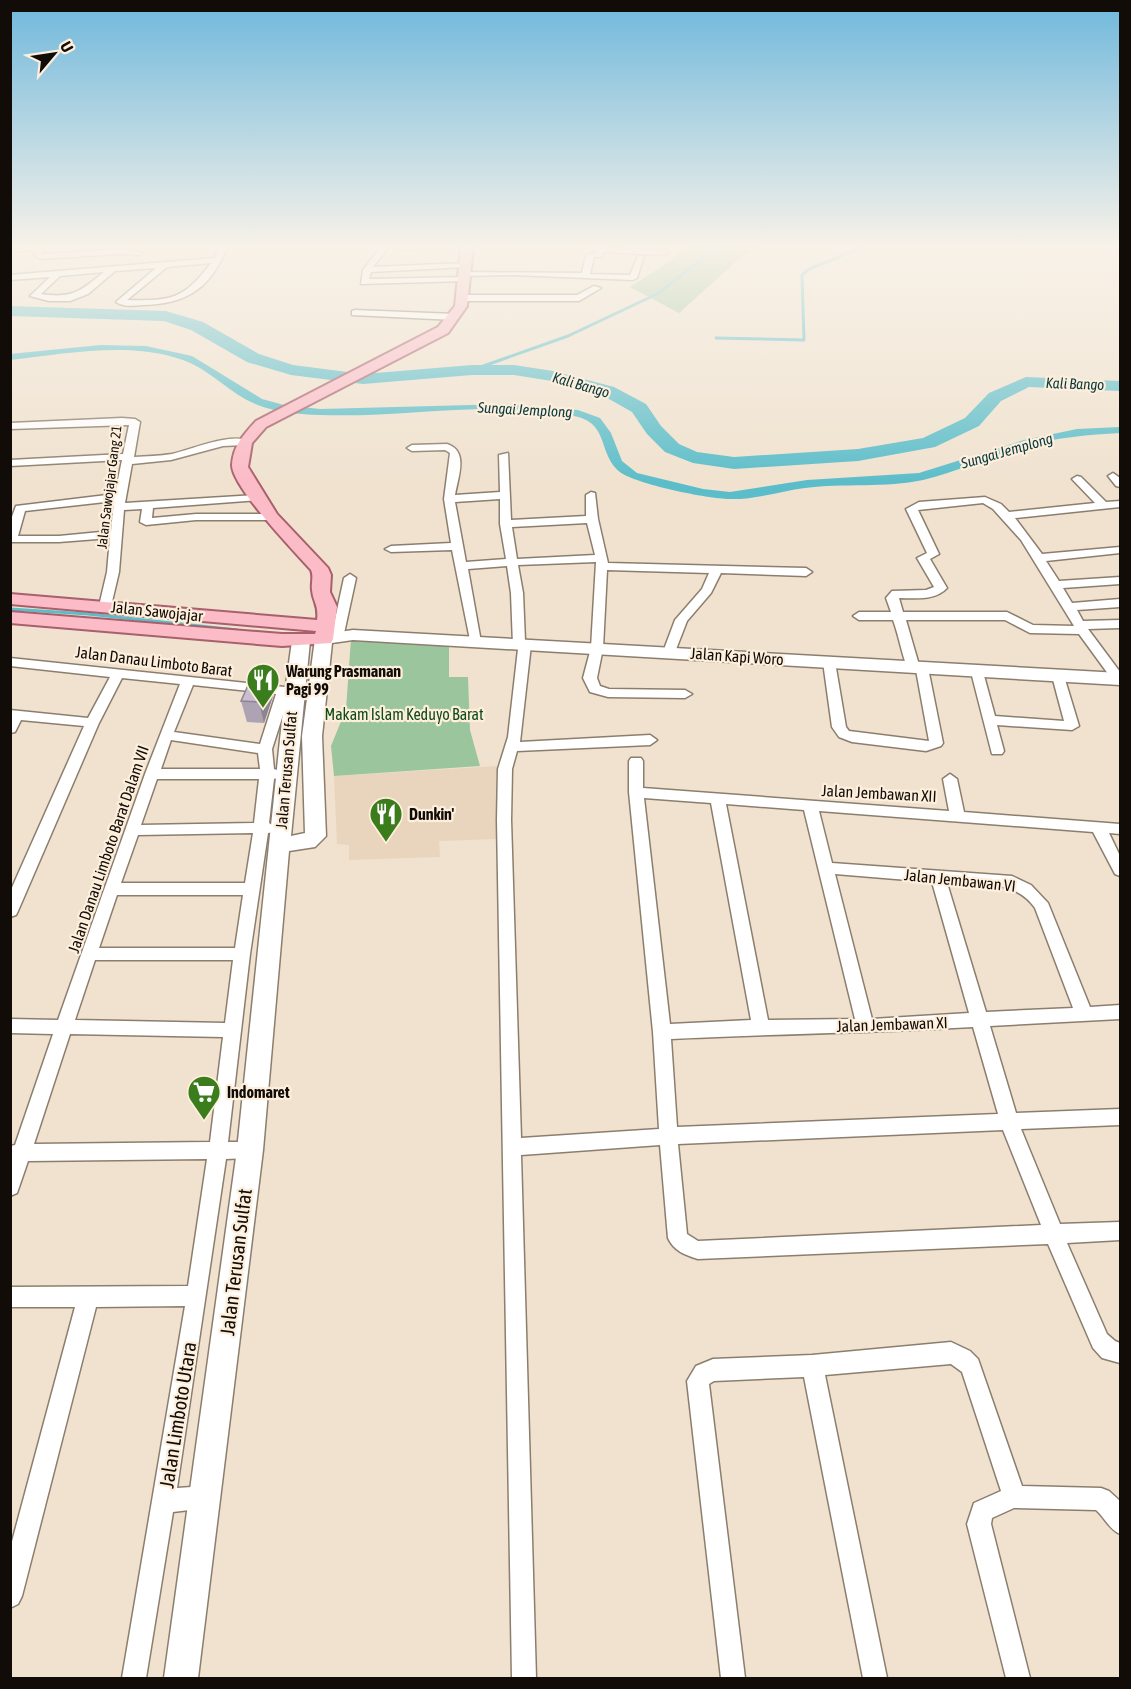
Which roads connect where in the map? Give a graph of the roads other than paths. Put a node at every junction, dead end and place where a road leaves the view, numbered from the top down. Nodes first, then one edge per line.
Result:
1 (447, 326) edge
2 (10, 426) edge
3 (245, 442) junction
4 (412, 448) dead end
5 (504, 455) dead end
6 (128, 459) junction
7 (10, 463) edge
8 (1077, 479) dead end
9 (505, 495) junction
10 (591, 495) dead end
11 (256, 498) junction
12 (449, 499) junction
13 (120, 502) junction
14 (1120, 504) edge
15 (148, 505) junction
16 (1104, 506) junction
17 (1007, 516) junction
18 (271, 517) junction
19 (592, 519) junction
20 (506, 524) junction
21 (118, 534) junction
22 (11, 539) edge
23 (456, 546) junction
24 (392, 549) dead end
25 (1120, 550) edge
26 (1037, 558) junction
27 (512, 561) junction
28 (602, 562) junction
29 (461, 566) junction
30 (717, 569) junction
31 (806, 572) dead end
32 (350, 578) dead end
33 (1120, 580) edge
34 (1056, 585) junction
35 (321, 592) junction
36 (10, 599) edge
37 (1120, 603) edge
38 (105, 606) junction
39 (1070, 607) junction
40 (10, 616) edge
41 (859, 616) dead end
42 (899, 616) junction
43 (1120, 624) edge
44 (1081, 627) junction
45 (303, 633) junction
46 (335, 634) junction
47 (475, 642) junction
48 (522, 645) junction
49 (597, 648) junction
50 (669, 652) junction
51 (10, 662) edge
52 (829, 662) junction
53 (917, 668) junction
54 (977, 672) junction
55 (118, 674) junction
56 (1058, 676) junction
57 (1120, 679) edge
58 (188, 682) junction
59 (289, 692) junction
60 (686, 693) dead end
61 (14, 714) edge
62 (990, 720) junction
63 (92, 723) junction
64 (10, 729) edge
65 (166, 735) junction
66 (312, 736) junction
67 (290, 737) junction
68 (650, 740) dead end
69 (512, 747) junction
70 (266, 749) junction
71 (997, 751) dead end
72 (636, 761) dead end
73 (152, 774) junction
74 (276, 774) junction
75 (950, 779) dead end
76 (636, 792) junction
77 (718, 799) junction
78 (811, 807) junction
79 (957, 815) junction
80 (1098, 827) junction
81 (1120, 829) edge
82 (134, 830) junction
83 (271, 846) junction
84 (826, 868) junction
85 (1120, 870) edge
86 (938, 877) junction
87 (111, 889) junction
88 (253, 889) junction
89 (10, 911) edge
90 (90, 954) junction
91 (242, 954) junction
92 (1120, 1012) edge
93 (1084, 1014) junction
94 (980, 1020) junction
95 (10, 1026) edge
96 (243, 1026) junction
97 (865, 1026) junction
98 (761, 1027) junction
99 (64, 1028) junction
100 (662, 1032) junction
101 (1120, 1117) edge
102 (1009, 1122) junction
103 (669, 1136) junction
104 (513, 1147) junction
105 (218, 1150) junction
106 (250, 1150) junction
107 (16, 1153) edge
108 (10, 1187) edge
109 (1120, 1232) edge
110 (1053, 1233) junction
111 (88, 1296) junction
112 (197, 1296) junction
113 (10, 1297) edge
114 (1120, 1353) edge
115 (812, 1366) junction
116 (206, 1497) junction
117 (1014, 1497) junction
118 (164, 1501) junction
119 (1120, 1522) edge
120 (10, 1596) edge
121 (134, 1678) edge
122 (181, 1678) edge
123 (524, 1678) edge
124 (733, 1678) edge
125 (875, 1678) edge
126 (1018, 1678) edge

1 - 3 main road
2 - 6 street, Jalan Sawojajar Gang 21
3 - 6 street
3 - 11 main road, Jalan Terusan Sulfat
4 - 12 street
5 - 9 street
6 - 7 street
6 - 13 street, Jalan Sawojajar Gang 21
8 - 16 street
9 - 12 street
9 - 20 street
10 - 19 street
11 - 15 street
11 - 18 main road, Jalan Terusan Sulfat
12 - 23 street
13 - 15 street
13 - 21 street, Jalan Sawojajar Gang 21
13 - 22 street
14 - 16 street
15 - 18 street
16 - 17 street
17 - 26 street
17 - 42 street
18 - 35 main road, Jalan Terusan Sulfat
19 - 20 street
19 - 28 street
20 - 27 street
21 - 22 street
21 - 38 street, Jalan Sawojajar Gang 21
23 - 24 street
23 - 29 street
25 - 26 street
26 - 34 street
27 - 28 street
27 - 29 street
27 - 48 street
28 - 30 street
28 - 49 street
29 - 47 street
30 - 31 street
30 - 50 street
32 - 46 street
33 - 34 street
34 - 39 street
35 - 45 main road, Jalan Terusan Sulfat
35 - 46 main road, Jalan Terusan Sulfat
36 - 38 main road, Jalan Sawojajar
37 - 39 street
38 - 45 main road, Jalan Sawojajar
39 - 44 street
40 - 45 main road, Jalan Sawojajar
41 - 42 street
42 - 44 street
42 - 53 street
43 - 44 street
44 - 57 street
45 - 46 main road, Jalan Kapi Woro
45 - 59 street, Jalan Terusan Sulfat
46 - 47 street, Jalan Kapi Woro
46 - 66 street, Jalan Terusan Sulfat
47 - 48 street, Jalan Kapi Woro
48 - 49 street, Jalan Kapi Woro
48 - 69 street
49 - 50 street, Jalan Kapi Woro
49 - 60 street
50 - 52 street, Jalan Kapi Woro
51 - 55 street, Jalan Danau Limboto Barat
52 - 53 street, Jalan Kapi Woro
52 - 53 street
53 - 54 street, Jalan Kapi Woro
54 - 56 street, Jalan Kapi Woro
54 - 62 street
55 - 58 street, Jalan Danau Limboto Barat
55 - 63 street
56 - 57 street, Jalan Kapi Woro
56 - 62 street
58 - 59 street, Jalan Danau Limboto Barat
58 - 65 street, Jalan Danau Limboto Barat Dalam VII
59 - 67 street, Jalan Terusan Sulfat
59 - 70 street
61 - 63 street
61 - 64 street
62 - 71 street
63 - 89 street
65 - 70 street
65 - 73 street, Jalan Danau Limboto Barat Dalam VII
66 - 67 street
66 - 83 street, Jalan Terusan Sulfat
67 - 74 street, Jalan Terusan Sulfat
68 - 69 street
69 - 104 street
70 - 74 street
72 - 76 street
73 - 74 street
73 - 82 street, Jalan Danau Limboto Barat Dalam VII
74 - 83 street, Jalan Terusan Sulfat
75 - 79 street
76 - 77 street, Jalan Jembawan XII
76 - 100 street
77 - 78 street, Jalan Jembawan XII
77 - 98 street
78 - 79 street, Jalan Jembawan XII
78 - 84 street
79 - 80 street, Jalan Jembawan XII
80 - 81 street, Jalan Jembawan XII
80 - 85 street
82 - 83 street
82 - 87 street, Jalan Danau Limboto Barat Dalam VII
83 - 88 street, Jalan Limboto Utara
83 - 96 street, Jalan Terusan Sulfat
84 - 86 street, Jalan Jembawan VI
84 - 97 street
86 - 93 street, Jalan Jembawan VI
86 - 94 street
87 - 88 street
87 - 90 street, Jalan Danau Limboto Barat Dalam VII
88 - 91 street, Jalan Limboto Utara
90 - 91 street
90 - 99 street, Jalan Danau Limboto Barat Dalam VII
91 - 96 street, Jalan Limboto Utara
92 - 93 street, Jalan Jembawan XI
93 - 94 street, Jalan Jembawan XI
94 - 97 street, Jalan Jembawan XI
94 - 102 street
95 - 99 street
96 - 99 street
96 - 105 street, Jalan Limboto Utara
96 - 106 street, Jalan Terusan Sulfat
97 - 98 street, Jalan Jembawan XI
98 - 100 street, Jalan Jembawan XI
99 - 107 street, Jalan Danau Limboto Barat Dalam VII
100 - 103 street
101 - 102 street
102 - 103 street
102 - 110 street
103 - 104 street
103 - 110 street
104 - 123 street
105 - 106 street
105 - 107 street
105 - 112 street, Jalan Limboto Utara
106 - 116 street, Jalan Terusan Sulfat
107 - 108 street, Jalan Danau Limboto Barat Dalam VII
109 - 110 street
110 - 114 street
111 - 112 street
111 - 113 street
111 - 120 street
112 - 118 street, Jalan Limboto Utara
115 - 117 street
115 - 124 street
115 - 125 street
116 - 118 street
116 - 122 street, Jalan Terusan Sulfat
117 - 119 street
117 - 126 street
118 - 121 street, Jalan Limboto Utara

